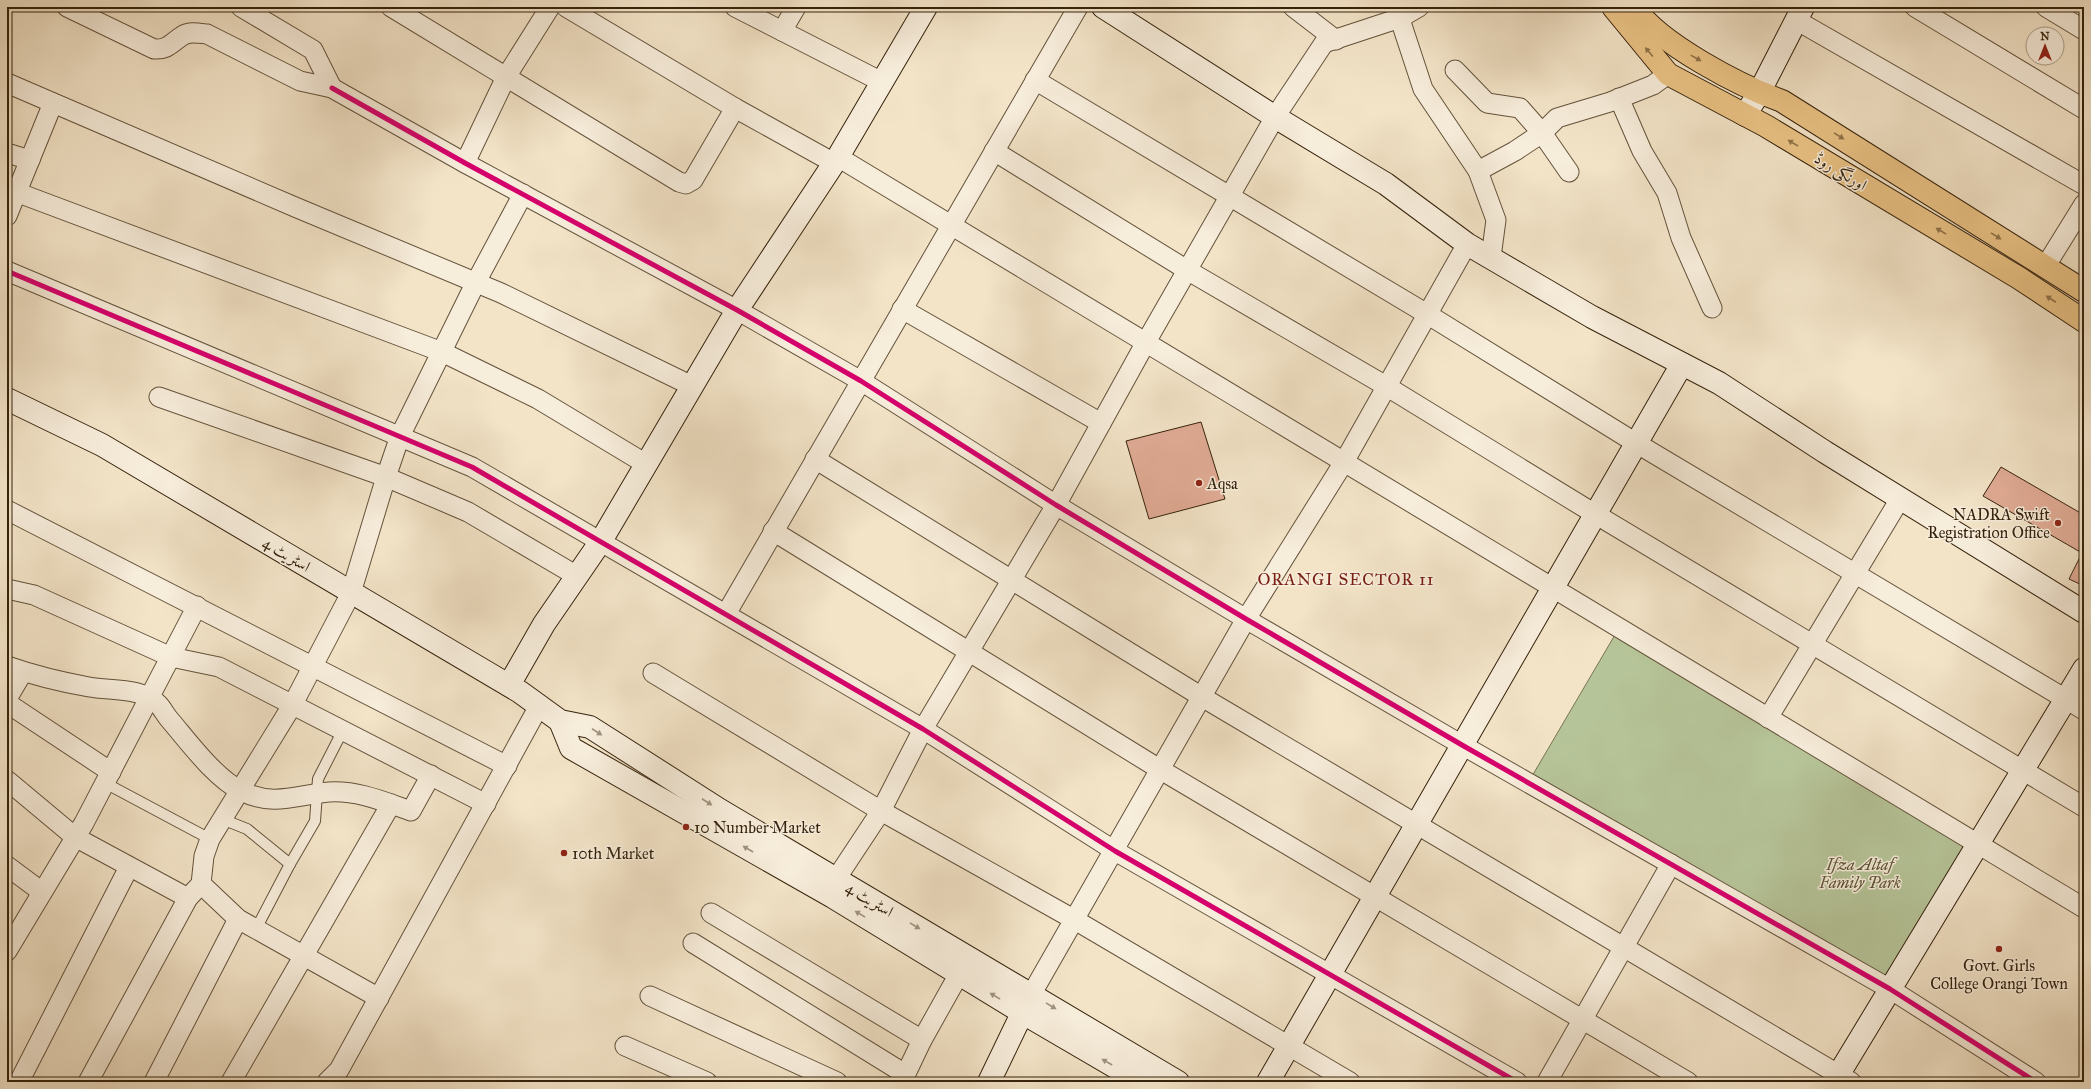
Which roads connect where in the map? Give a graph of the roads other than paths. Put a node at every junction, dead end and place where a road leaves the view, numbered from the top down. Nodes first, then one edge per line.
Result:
1 (67, 7) edge
2 (241, 7) edge
3 (391, 7) edge
4 (550, 7) edge
5 (566, 7) edge
6 (734, 7) edge
7 (796, 7) edge
8 (926, 7) edge
9 (1078, 7) edge
10 (1103, 7) edge
11 (1293, 7) edge
12 (1419, 7) edge
13 (1613, 7) edge
14 (1634, 7) edge
15 (2046, 7) edge
16 (1921, 9) edge
17 (1398, 12) edge
18 (1800, 13) edge
19 (2084, 30) edge
20 (782, 31) junction
21 (1336, 40) junction
22 (1455, 70) dead end
23 (1668, 74) junction
24 (506, 77) junction
25 (1035, 80) junction
26 (882, 82) junction
27 (7, 83) edge
28 (332, 88) junction
29 (1759, 92) junction
30 (1619, 98) junction
31 (53, 103) junction
32 (735, 108) junction
33 (2084, 109) edge
34 (1745, 115) junction
35 (1275, 117) junction
36 (1542, 133) junction
37 (994, 151) junction
38 (7, 153) edge
39 (30, 160) junction
40 (836, 160) junction
41 (465, 163) junction
42 (1478, 171) junction
43 (1570, 172) dead end
44 (2084, 185) edge
45 (16, 192) junction
46 (522, 194) junction
47 (1229, 196) junction
48 (2084, 204) edge
49 (7, 216) edge
50 (951, 224) junction
51 (1467, 244) junction
52 (1491, 258) junction
53 (2045, 267) junction
54 (1187, 270) junction
55 (7, 271) edge
56 (476, 282) junction
57 (2084, 291) edge
58 (1712, 308) dead end
59 (902, 309) junction
60 (737, 310) junction
61 (1427, 314) junction
62 (2084, 321) edge
63 (1146, 342) junction
64 (442, 352) junction
65 (1682, 364) junction
66 (861, 381) junction
67 (692, 386) junction
68 (1386, 386) junction
69 (159, 397) dead end
70 (7, 399) edge
71 (1101, 423) junction
72 (400, 436) junction
73 (1636, 443) junction
74 (815, 459) junction
75 (1344, 462) junction
76 (646, 464) junction
77 (386, 477) junction
78 (1900, 499) junction
79 (1056, 505) junction
80 (7, 510) edge
81 (1595, 514) junction
82 (774, 531) junction
83 (601, 541) junction
84 (1854, 573) junction
85 (577, 576) junction
86 (1011, 580) junction
87 (1553, 588) junction
88 (7, 589) edge
89 (351, 592) junction
90 (197, 606) junction
91 (2084, 612) edge
92 (726, 614) junction
93 (1246, 619) junction
94 (1812, 644) junction
95 (969, 651) junction
96 (171, 657) junction
97 (313, 665) junction
98 (15, 669) edge
99 (2084, 669) edge
100 (653, 673) dead end
101 (509, 685) junction
102 (1202, 697) junction
103 (7, 699) edge
104 (150, 699) junction
105 (7, 703) edge
106 (292, 704) junction
107 (2075, 704) edge
108 (538, 706) junction
109 (1768, 718) junction
110 (560, 721) junction
111 (923, 729) junction
112 (343, 730) junction
113 (1462, 745) junction
114 (507, 766) junction
115 (1161, 770) junction
116 (2022, 771) junction
117 (431, 775) junction
118 (108, 777) junction
119 (8, 781) edge
120 (240, 791) junction
121 (318, 794) junction
122 (392, 804) junction
123 (486, 804) junction
124 (2084, 807) edge
125 (881, 811) junction
126 (222, 819) junction
127 (1416, 825) junction
128 (75, 837) junction
129 (210, 839) junction
130 (1978, 844) junction
131 (1115, 851) junction
132 (290, 864) junction
133 (1671, 864) junction
134 (7, 866) edge
135 (129, 867) junction
136 (836, 879) junction
137 (201, 884) junction
138 (42, 892) junction
139 (1376, 896) junction
140 (188, 898) junction
141 (2084, 908) edge
142 (711, 913) dead end
143 (238, 918) junction
144 (1075, 920) junction
145 (256, 929) junction
146 (693, 943) dead end
147 (8, 948) edge
148 (1624, 948) junction
149 (304, 956) junction
150 (959, 974) junction
151 (1330, 975) junction
152 (1890, 989) junction
153 (650, 996) dead end
154 (379, 998) junction
155 (1027, 1004) junction
156 (1583, 1019) junction
157 (922, 1040) junction
158 (625, 1046) dead end
159 (1289, 1047) junction
160 (903, 1078) edge
161 (1841, 1079) edge
162 (20, 1082) edge
163 (88, 1082) edge
164 (154, 1082) edge
165 (231, 1082) edge
166 (327, 1082) edge
167 (707, 1082) edge
168 (837, 1082) edge
169 (989, 1082) edge
170 (1141, 1082) edge
171 (1178, 1082) edge
172 (1268, 1082) edge
173 (1350, 1082) edge
174 (1516, 1082) edge
175 (1547, 1082) edge
176 (1688, 1082) edge
177 (2036, 1082) edge

1 - 28 street
2 - 28 street
3 - 24 street
4 - 24 street
5 - 32 street
6 - 20 street
7 - 20 street
8 - 26 street
9 - 25 street
10 - 35 street
11 - 21 street
12 - 17 street
23 -> 13 main road, اورنگی روڈ
14 -> 29 main road, اورنگی روڈ
15 - 19 street
16 - 33 street
17 - 21 street
17 - 42 street
18 - 29 street
18 - 44 street
20 - 26 street
21 - 35 street
22 - 36 street
23 - 30 street
23 - 34 main road, اورنگی روڈ
24 - 32 street
24 - 41 street
25 - 37 street
25 - 47 street
26 - 40 street
27 - 31 street
28 - 41 street
29 - 34 street
29 -> 53 main road, اورنگی روڈ
30 - 36 street
30 - 58 street
31 - 39 street
31 - 56 street
32 - 40 street
62 -> 34 main road, اورنگی روڈ
35 - 47 street
35 - 51 street
36 - 42 street
36 - 43 street
37 - 50 street
37 - 54 street
38 - 39 street
39 - 45 street
40 - 50 street
40 - 60 street
41 - 46 street
42 - 52 street
45 - 49 street
45 - 64 street
46 - 56 street
46 - 60 street
47 - 54 street
47 - 61 street
48 - 53 street
50 - 59 street
50 - 63 street
51 - 52 street
51 - 61 street
52 - 65 street
53 - 57 main road, اورنگی روڈ
54 - 63 street
54 - 68 street
55 - 72 street
56 - 64 street
56 - 67 street
59 - 66 street
59 - 71 street
60 - 66 street
60 - 67 street
61 - 68 street
61 - 73 street
63 - 71 street
63 - 75 street
64 - 72 street
64 - 76 street
65 - 73 street
65 - 78 street
66 - 74 street
66 - 79 street
67 - 76 street
68 - 75 street
68 - 81 street
69 - 77 street
70 - 89 street, اسٹریٹ 4
71 - 79 street
72 - 77 street
72 - 83 street
73 - 81 street
73 - 84 street
74 - 82 street
74 - 86 street
75 - 87 street
75 - 93 street
76 - 83 street
77 - 85 street
77 - 89 street
78 - 84 street
78 - 91 street
79 - 86 street
79 - 93 street
80 - 90 street
81 - 87 street
81 - 94 street
82 - 92 street
82 - 95 street
83 - 85 street
83 - 92 street
84 - 94 street
84 - 107 street
85 - 101 street
86 - 95 street
86 - 102 street
87 - 109 street
87 - 113 street
88 - 96 street
89 - 97 street
89 - 101 street, اسٹریٹ 4
90 - 96 street
90 - 97 street
92 - 111 street
93 - 102 street
93 - 113 street
94 - 109 street
94 - 116 street
95 - 111 street
95 - 115 street
96 - 104 street
96 - 106 street
97 - 106 street
97 - 114 street
98 - 103 street
98 - 104 street
99 - 107 street
100 - 125 street
101 - 108 street, اسٹریٹ 4
102 - 115 street
102 - 127 street
104 - 118 street
104 - 120 street
105 - 118 street
106 - 112 street
106 - 120 street
107 - 116 street
108 - 110 street, اسٹریٹ 4
108 - 114 street
109 - 130 street
110 -> 136 street, اسٹریٹ 4
150 -> 110 street, اسٹریٹ 4
111 - 125 street
111 - 131 street
112 - 117 street
112 - 121 lane
113 - 127 street
113 - 133 street
114 - 123 street
115 - 131 street
115 - 139 street
116 - 124 street
116 - 130 street
117 - 122 street
117 - 123 street
118 - 128 street
118 - 129 lane
119 - 128 street
120 - 121 street
120 - 126 street
121 - 122 street
121 - 132 lane
122 - 149 street
123 - 154 street
125 - 136 street
125 - 144 street
126 - 129 street
126 - 132 lane
127 - 139 street
127 - 148 street
128 - 135 street
128 - 138 street
129 - 137 street
130 - 141 street
130 - 152 street
131 - 144 street
131 - 151 street
132 - 145 lane
133 - 148 street
133 - 152 street
134 - 138 street
135 - 140 street
135 - 162 street
136 -> 155 street, اسٹریٹ 4
137 - 140 street
137 - 143 street
138 - 147 street
139 - 151 street
139 - 156 street
140 - 163 street
142 - 157 street
143 - 145 street
143 - 164 street
144 - 155 street
144 - 159 street
145 - 149 street
146 - 160 street
148 - 156 street
148 - 161 street
149 - 154 street
149 - 165 street
155 -> 150 street, اسٹریٹ 4
150 - 157 street
151 - 159 street
151 - 174 street
152 - 161 street
152 - 177 street
153 - 168 street
154 - 166 street
155 - 169 street
170 -> 155 street, اسٹریٹ 4
155 -> 171 street, اسٹریٹ 4
156 - 175 street
156 - 176 street
157 - 160 street
158 - 167 street
159 - 172 street
159 - 173 street

